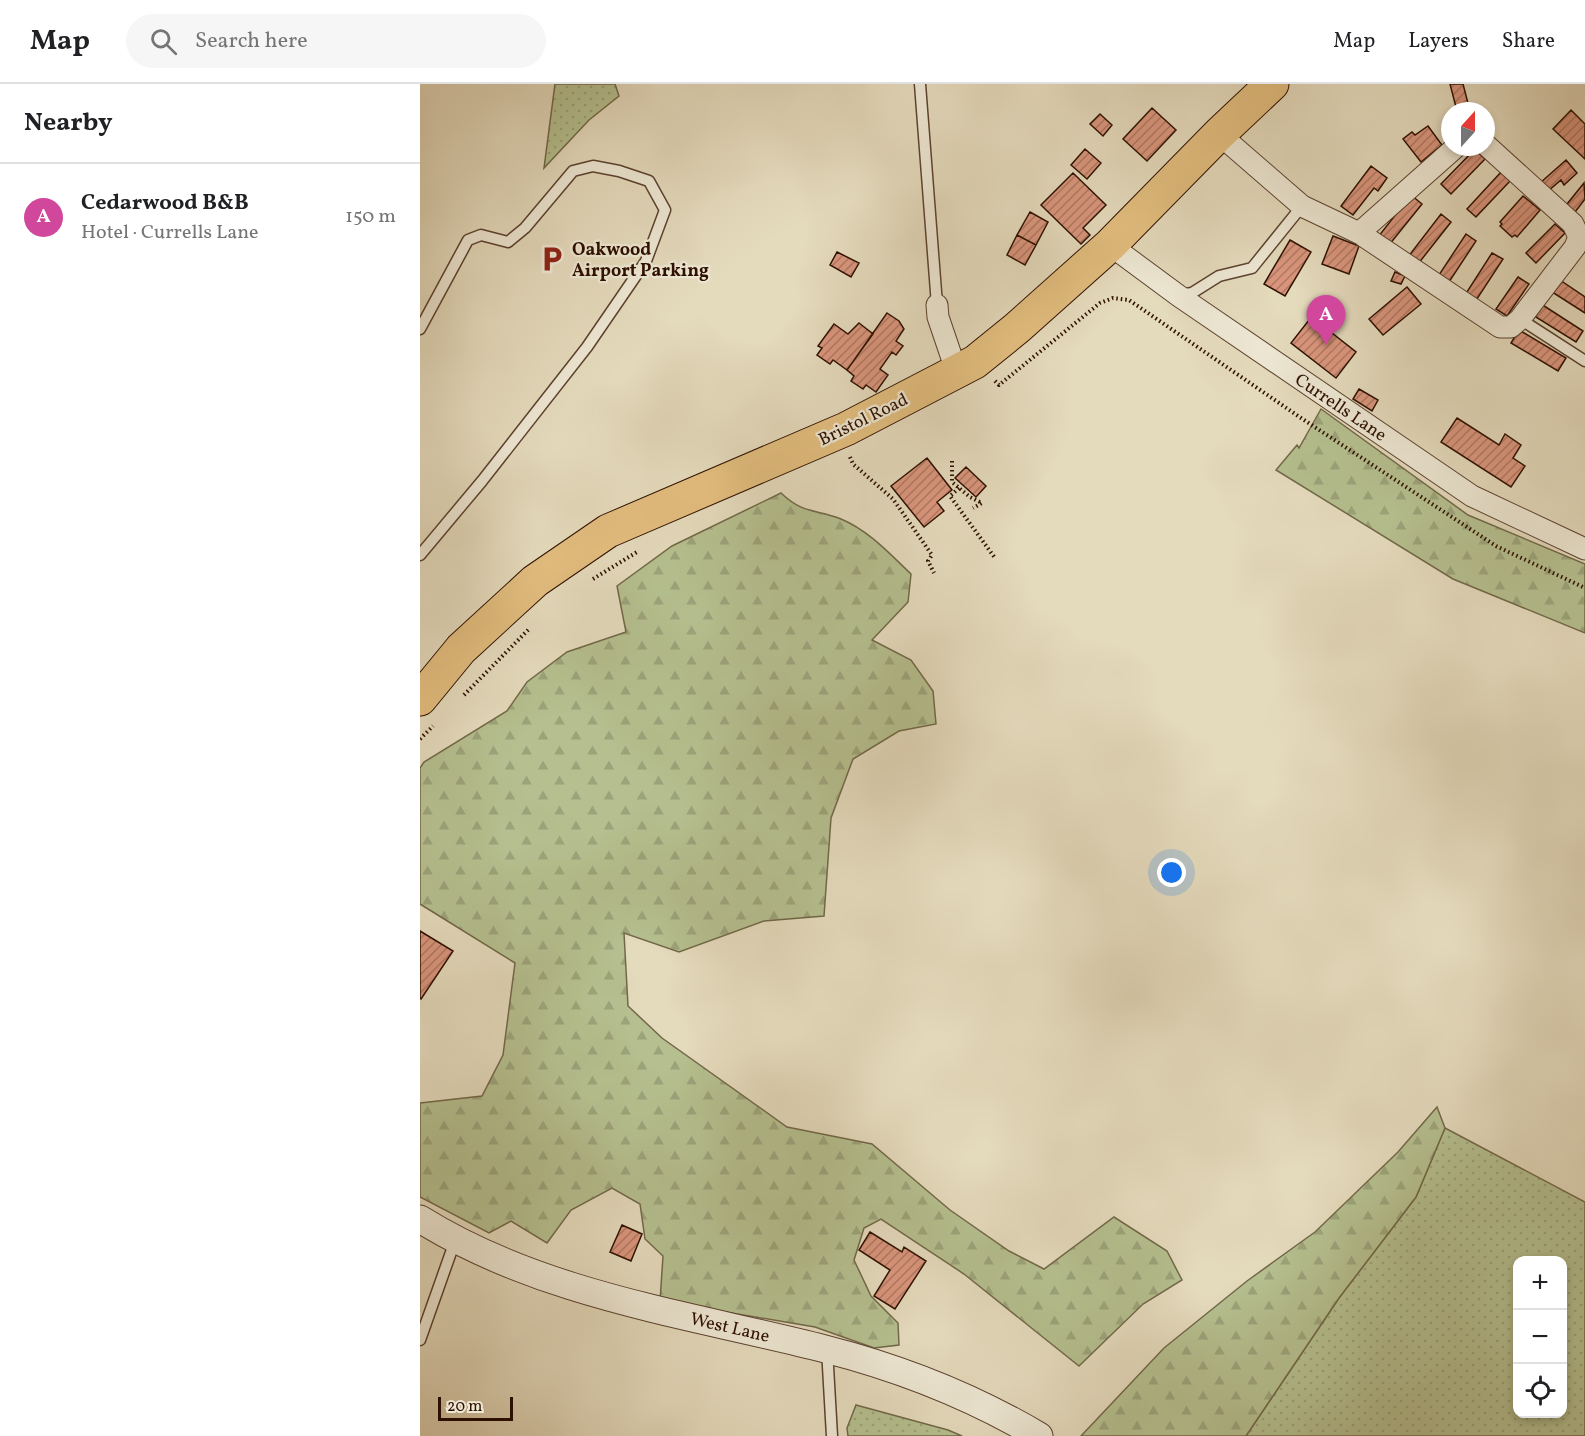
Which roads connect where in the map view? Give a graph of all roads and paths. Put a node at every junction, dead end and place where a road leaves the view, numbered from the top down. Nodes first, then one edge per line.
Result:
1 (920, 84) edge
2 (1272, 84) edge
3 (1219, 134) junction
4 (1495, 153) edge
5 (1446, 156) edge
6 (1302, 206) junction
7 (1359, 233) junction
8 (1110, 244) junction
9 (1179, 296) junction
10 (938, 305) joint
11 (1520, 319) junction
12 (420, 329) edge
13 (1585, 362) edge
14 (966, 367) junction
15 (846, 447) dead end
16 (952, 461) dead end
17 (959, 488) junction
18 (973, 508) dead end
19 (1585, 549) edge
20 (420, 555) edge
21 (996, 558) dead end
22 (934, 573) dead end
23 (1585, 588) edge
24 (420, 699) edge
25 (420, 1219) edge
26 (455, 1241) junction
27 (420, 1340) edge
28 (826, 1349) junction
29 (832, 1436) edge
30 (1039, 1436) edge

1 - 10 lane
2 - 3 highway, Bristol Road
3 - 6 street
3 - 8 highway, Bristol Road
4 - 11 street
5 - 7 street
6 - 7 street
6 - 9 lane
7 - 11 street
8 - 9 street, Currells Lane
8 - 14 highway, Bristol Road
9 - 19 street, Currells Lane
10 - 14 street
11 - 13 lane
12 - 20 lane
14 - 23 path
14 - 24 highway, Bristol Road
15 - 22 path
16 - 17 path
17 - 18 path
17 - 21 path
25 - 26 street, West Lane
26 - 27 lane
26 - 28 street, West Lane
28 - 29 lane
28 - 30 street, West Lane

